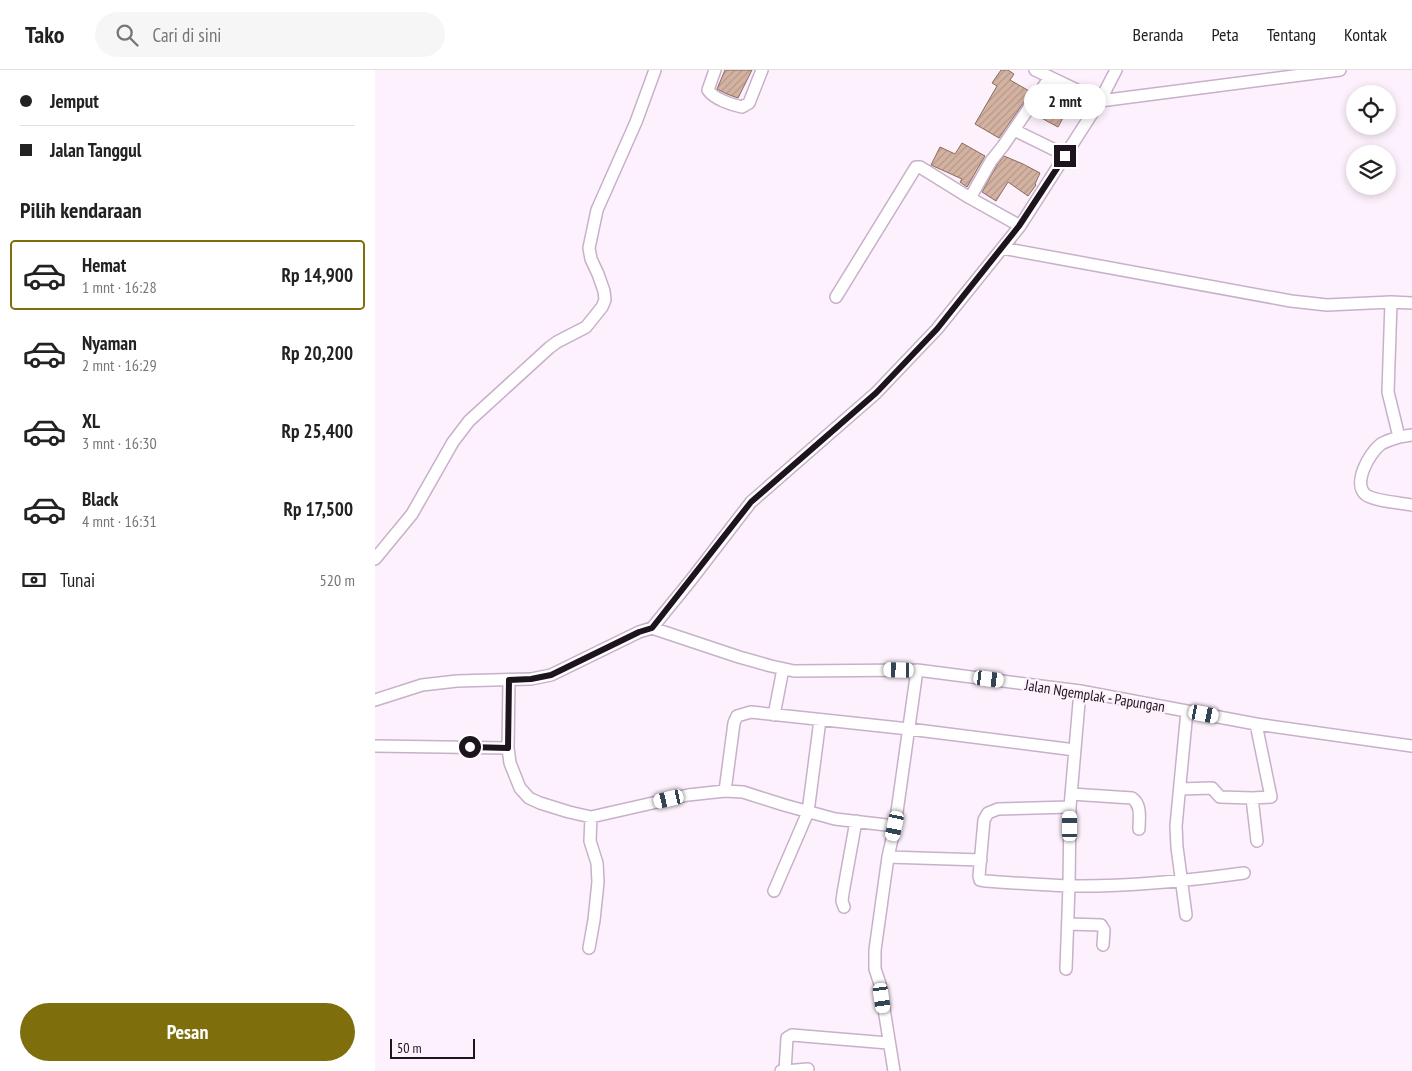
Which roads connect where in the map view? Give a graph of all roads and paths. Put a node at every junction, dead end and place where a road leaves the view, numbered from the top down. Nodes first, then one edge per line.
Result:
1 (655, 70) edge
2 (715, 70) edge
3 (763, 70) edge
4 (1035, 70) edge
5 (1116, 70) edge
6 (1340, 70) edge
7 (1050, 77) junction
8 (1099, 100) junction
9 (1014, 130) junction
10 (1065, 156) junction
11 (970, 198) junction
12 (1019, 226) junction
13 (1002, 248) junction
14 (837, 298) dead end
15 (1391, 302) junction
16 (1412, 303) edge
17 (1412, 435) edge
18 (1399, 437) junction
19 (1412, 505) edge
20 (375, 560) edge
21 (652, 628) junction
22 (783, 669) junction
23 (917, 670) junction
24 (509, 680) junction
25 (1080, 691) junction
26 (375, 700) edge
27 (1187, 711) junction
28 (774, 715) junction
29 (821, 720) junction
30 (1256, 724) junction
31 (909, 729) junction
32 (375, 746) edge
33 (1412, 746) edge
34 (508, 748) junction
35 (1075, 750) junction
36 (1180, 789) junction
37 (725, 792) junction
38 (1071, 794) junction
39 (1251, 798) junction
40 (1070, 806) junction
41 (808, 812) junction
42 (591, 817) junction
43 (856, 821) junction
44 (895, 826) junction
45 (1139, 829) dead end
46 (1257, 840) dead end
47 (888, 857) junction
48 (981, 860) junction
49 (1244, 873) dead end
50 (1181, 881) junction
51 (1069, 886) junction
52 (774, 891) dead end
53 (844, 907) dead end
54 (1186, 915) dead end
55 (1068, 924) junction
56 (1103, 945) dead end
57 (589, 948) dead end
58 (1066, 969) dead end
59 (889, 1043) junction
60 (808, 1069) dead end
61 (781, 1071) edge
62 (785, 1071) edge
63 (893, 1071) edge

1 - 20 street
2 - 3 street
4 - 7 street
5 - 8 street
6 - 8 street
7 - 8 street
7 - 9 street
8 - 10 street
9 - 10 street
9 - 11 street
10 - 12 street
11 - 12 street
11 - 14 street
12 - 13 street
13 - 15 street
13 - 21 street
15 - 16 street
15 - 18 street
17 - 18 street
18 - 19 street
21 - 22 street, Jalan Ngemplak - Papungan
21 - 24 street
22 - 23 street, Jalan Ngemplak - Papungan
22 - 28 street
23 - 25 street, Jalan Ngemplak - Papungan
23 - 31 street
24 - 26 street
24 - 34 street
25 - 27 street, Jalan Ngemplak - Papungan
25 - 35 street
27 - 30 street, Jalan Ngemplak - Papungan
27 - 36 street
28 - 29 street
28 - 37 street
29 - 31 street
29 - 41 street
30 - 33 street, Jalan Ngemplak - Papungan
30 - 39 street
31 - 35 street
31 - 44 street
32 - 34 street
34 - 42 street
35 - 38 street
36 - 39 street
36 - 50 street
37 - 41 street
37 - 42 street
38 - 40 street
38 - 45 street
39 - 46 street
40 - 48 street
40 - 51 street
41 - 43 street
41 - 52 street
42 - 57 street
43 - 44 street
43 - 53 street
44 - 47 street
47 - 48 street
47 - 59 street
48 - 51 street
49 - 50 street
50 - 51 street
50 - 54 street
51 - 55 street
55 - 56 street
55 - 58 street
59 - 62 street
59 - 63 street
60 - 62 street
61 - 62 street

